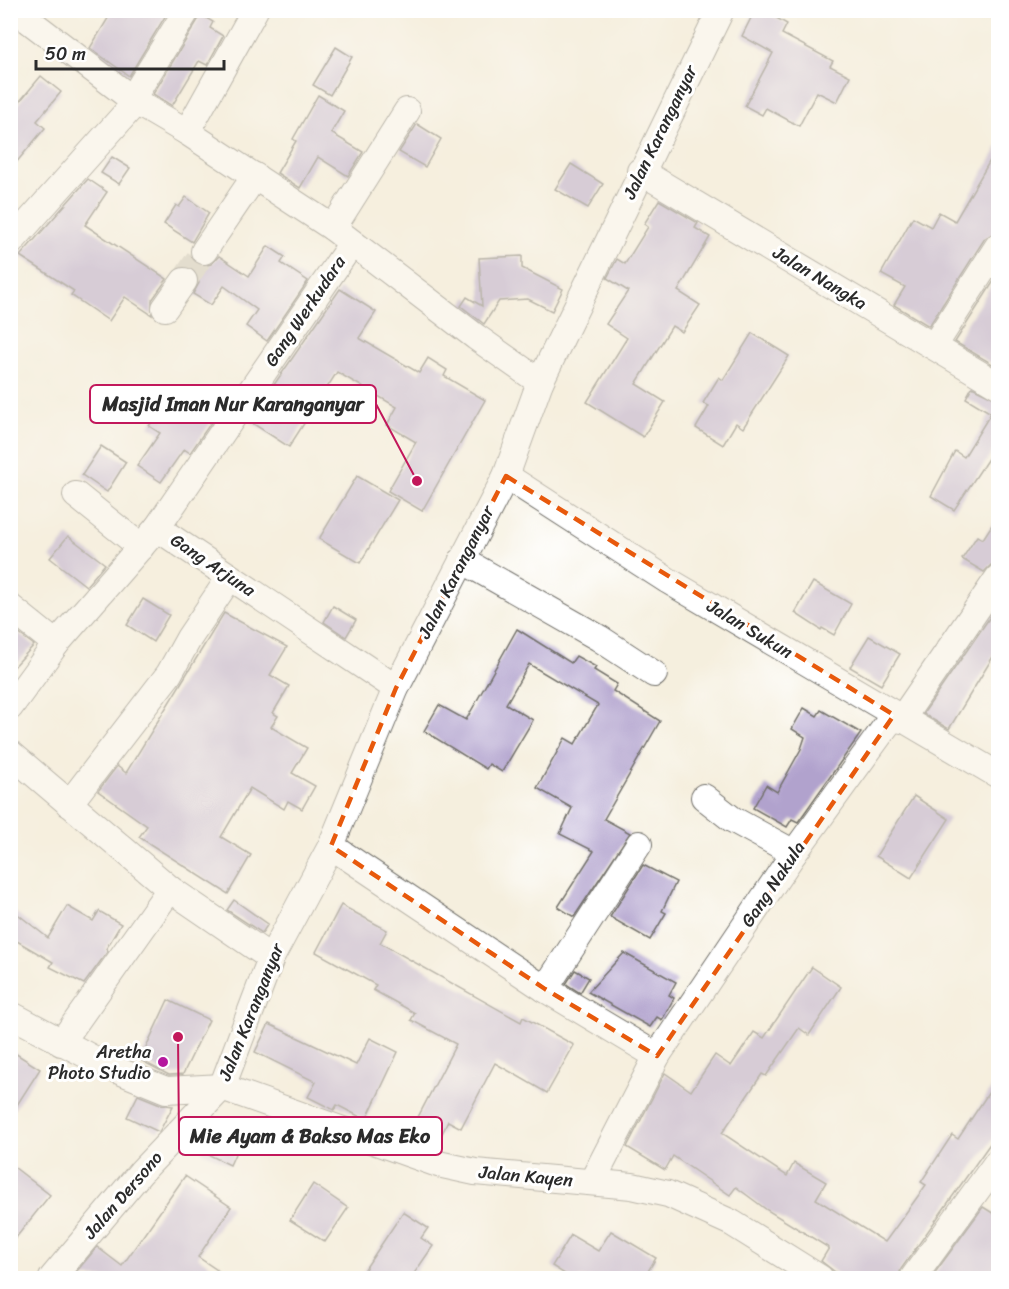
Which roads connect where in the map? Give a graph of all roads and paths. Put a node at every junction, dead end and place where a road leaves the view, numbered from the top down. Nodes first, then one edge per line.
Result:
1 (15, 10) edge
2 (187, 10) edge
3 (721, 10) edge
4 (254, 11) edge
5 (134, 100) junction
6 (407, 111) dead end
7 (187, 132) junction
8 (640, 171) junction
9 (255, 176) junction
10 (343, 235) junction
11 (10, 243) edge
12 (999, 246) edge
13 (204, 251) tunnel mouth
14 (184, 281) tunnel mouth
15 (165, 308) dead end
16 (934, 346) junction
17 (540, 382) junction
18 (999, 385) edge
19 (506, 476) junction
20 (76, 495) dead end
21 (149, 537) junction
22 (462, 560) junction
23 (230, 577) junction
24 (999, 578) edge
25 (10, 607) edge
26 (56, 644) junction
27 (654, 674) dead end
28 (396, 688) junction
29 (10, 707) edge
30 (898, 717) junction
31 (10, 753) edge
32 (999, 775) edge
33 (704, 797) dead end
34 (69, 804) junction
35 (639, 844) dead end
36 (330, 846) junction
37 (794, 853) junction
38 (170, 889) junction
39 (271, 958) junction
40 (545, 989) junction
41 (10, 1014) edge
42 (61, 1043) junction
43 (657, 1056) junction
44 (222, 1087) junction
45 (999, 1161) edge
46 (592, 1182) junction
47 (52, 1278) edge
48 (820, 1278) edge
49 (913, 1278) edge

1 - 5 street
2 - 5 street
3 - 8 street, Jalan Karanganyar
4 - 7 street
5 - 7 street
5 - 11 street
6 - 10 street, Gang Werkudara
7 - 9 street
8 - 16 street, Jalan Nangka
8 - 17 street, Jalan Karanganyar
9 - 10 street
9 - 13 street
10 - 17 street
10 - 21 street, Gang Werkudara
12 - 16 street
14 - 15 street
16 - 18 street, Jalan Nangka
17 - 19 street, Jalan Karanganyar
19 - 22 street, Jalan Karanganyar
19 - 30 street, Jalan Sukun
20 - 21 street
21 - 23 street, Gang Arjuna
21 - 26 street, Gang Arjuna
22 - 27 street
22 - 28 street, Jalan Karanganyar
23 - 28 street, Gang Arjuna
23 - 34 street
24 - 30 street, Gang Nakula
25 - 26 street
26 - 29 street, Gang Arjuna
28 - 36 street, Jalan Karanganyar
30 - 32 street, Jalan Sukun
30 - 37 street, Gang Nakula
31 - 34 street
33 - 37 street
34 - 38 street
35 - 40 street
36 - 39 street, Jalan Karanganyar
36 - 40 street
37 - 43 street, Gang Nakula
38 - 39 street
38 - 42 street
39 - 44 street, Jalan Karanganyar
40 - 43 street
41 - 42 street
42 - 44 street, Jalan Karanganyar
43 - 46 street, Gang Nakula
44 - 46 street, Jalan Kayen
44 - 47 street, Jalan Dersono
45 - 49 street
46 - 48 street, Jalan Kayen

